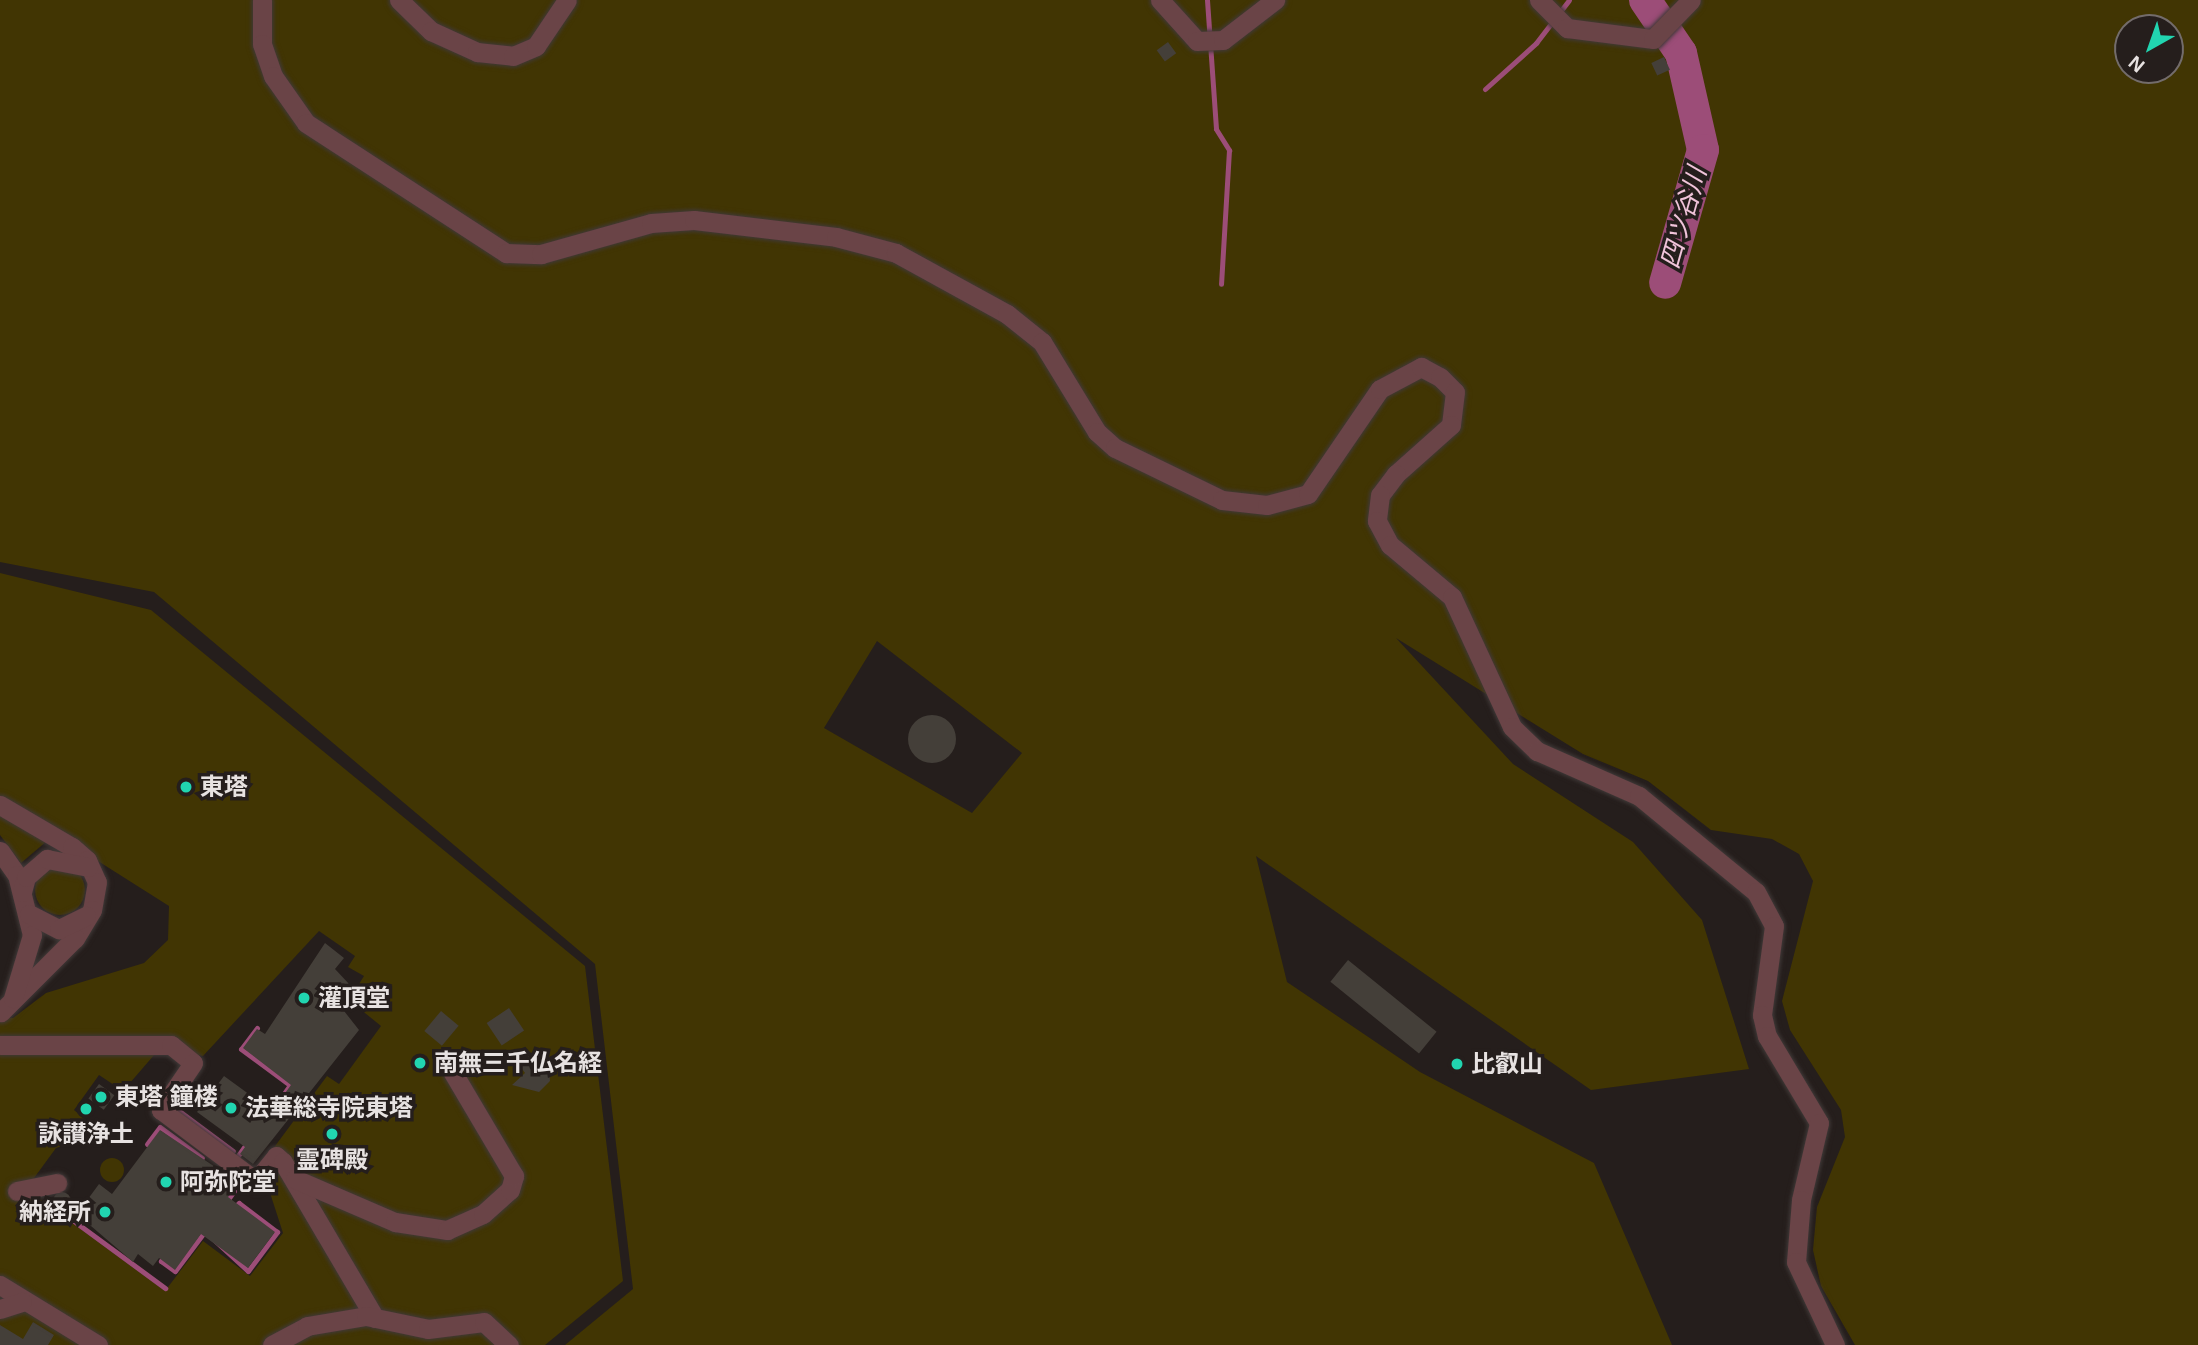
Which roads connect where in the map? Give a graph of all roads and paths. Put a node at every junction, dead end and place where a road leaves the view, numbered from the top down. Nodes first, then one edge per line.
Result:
1 (262, 0) edge
2 (399, 0) edge
3 (567, 0) edge
4 (1160, 0) edge
5 (1275, 0) edge
6 (1691, 0) edge
7 (1542, 5) edge
8 (0, 805) edge
9 (0, 851) edge
10 (93, 870) junction
11 (22, 892) junction
12 (92, 910) junction
13 (29, 914) junction
14 (4, 1002) edge
15 (0, 1045) edge
16 (453, 1073) dead end
17 (294, 1179) junction
18 (57, 1183) dead end
19 (17, 1191) dead end
20 (0, 1285) edge
21 (22, 1302) junction
22 (0, 1309) edge
23 (375, 1318) junction
24 (97, 1345) edge
25 (272, 1345) edge
26 (509, 1345) edge
27 (1835, 1345) edge

1 - 27 street
2 - 3 street
4 - 5 street
6 - 7 street
8 - 10 street
9 - 11 street
10 - 11 street
10 - 12 street
11 - 13 street
12 - 13 street
12 - 14 street
13 - 14 street
15 - 17 street
16 - 17 street
17 - 23 street
18 - 19 street
20 - 21 street
21 - 22 street
21 - 24 street
23 - 25 street
23 - 26 street

